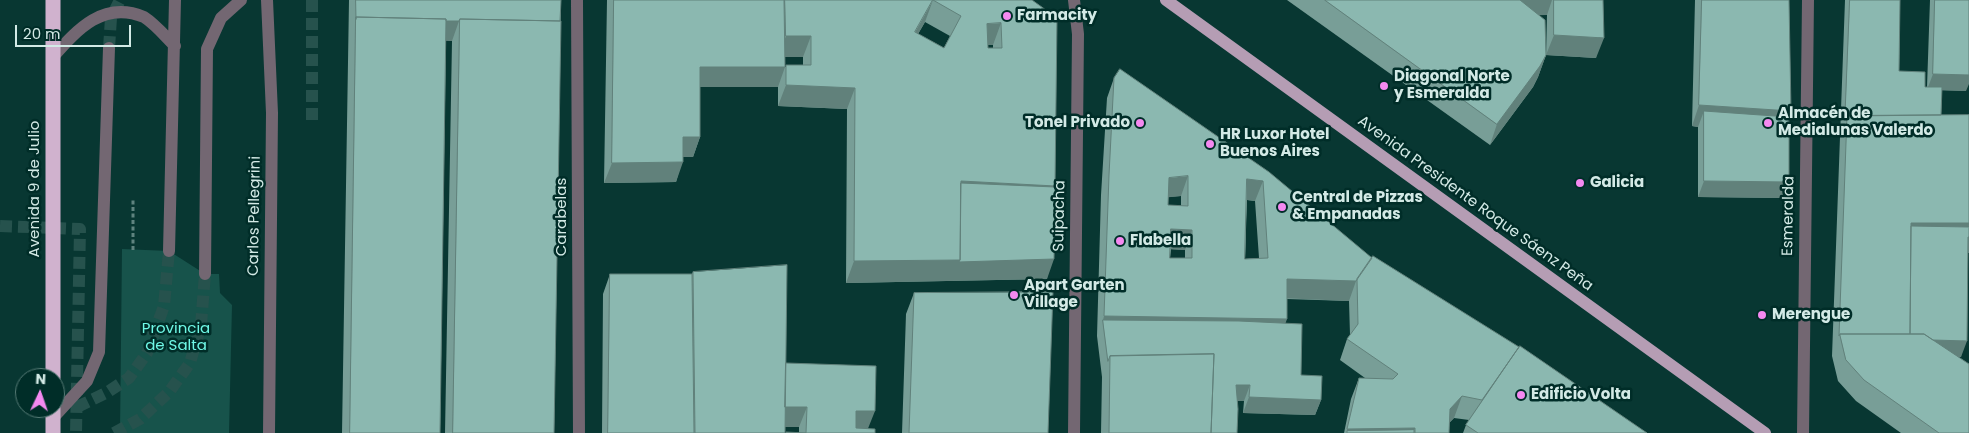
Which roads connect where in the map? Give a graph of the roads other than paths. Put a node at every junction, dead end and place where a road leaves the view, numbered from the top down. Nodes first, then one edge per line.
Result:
1 (53, 0) edge
2 (175, 0) edge
3 (242, 0) edge
4 (267, 0) edge
5 (577, 0) edge
6 (1074, 0) edge
7 (1166, 0) edge
8 (1808, 0) edge
9 (175, 46) junction
10 (109, 48) tunnel mouth
11 (53, 57) junction
12 (169, 251) tunnel mouth
13 (205, 274) tunnel mouth
14 (53, 368) edge
15 (53, 420) edge
16 (269, 433) edge
17 (579, 433) edge
18 (1074, 433) edge
19 (1765, 433) edge
20 (1803, 433) edge

1 - 11 highway, Avenida 9 de Julio
2 - 9 street
3 - 13 street
4 - 16 street, Carlos Pellegrini
5 - 17 street, Carabelas
6 - 18 street, Suipacha
7 - 19 main road, Avenida Presidente Roque Sáenz Peña
8 - 20 street, Esmeralda
9 - 11 street
9 - 12 street
10 - 15 street
11 - 14 highway, Avenida 9 de Julio

